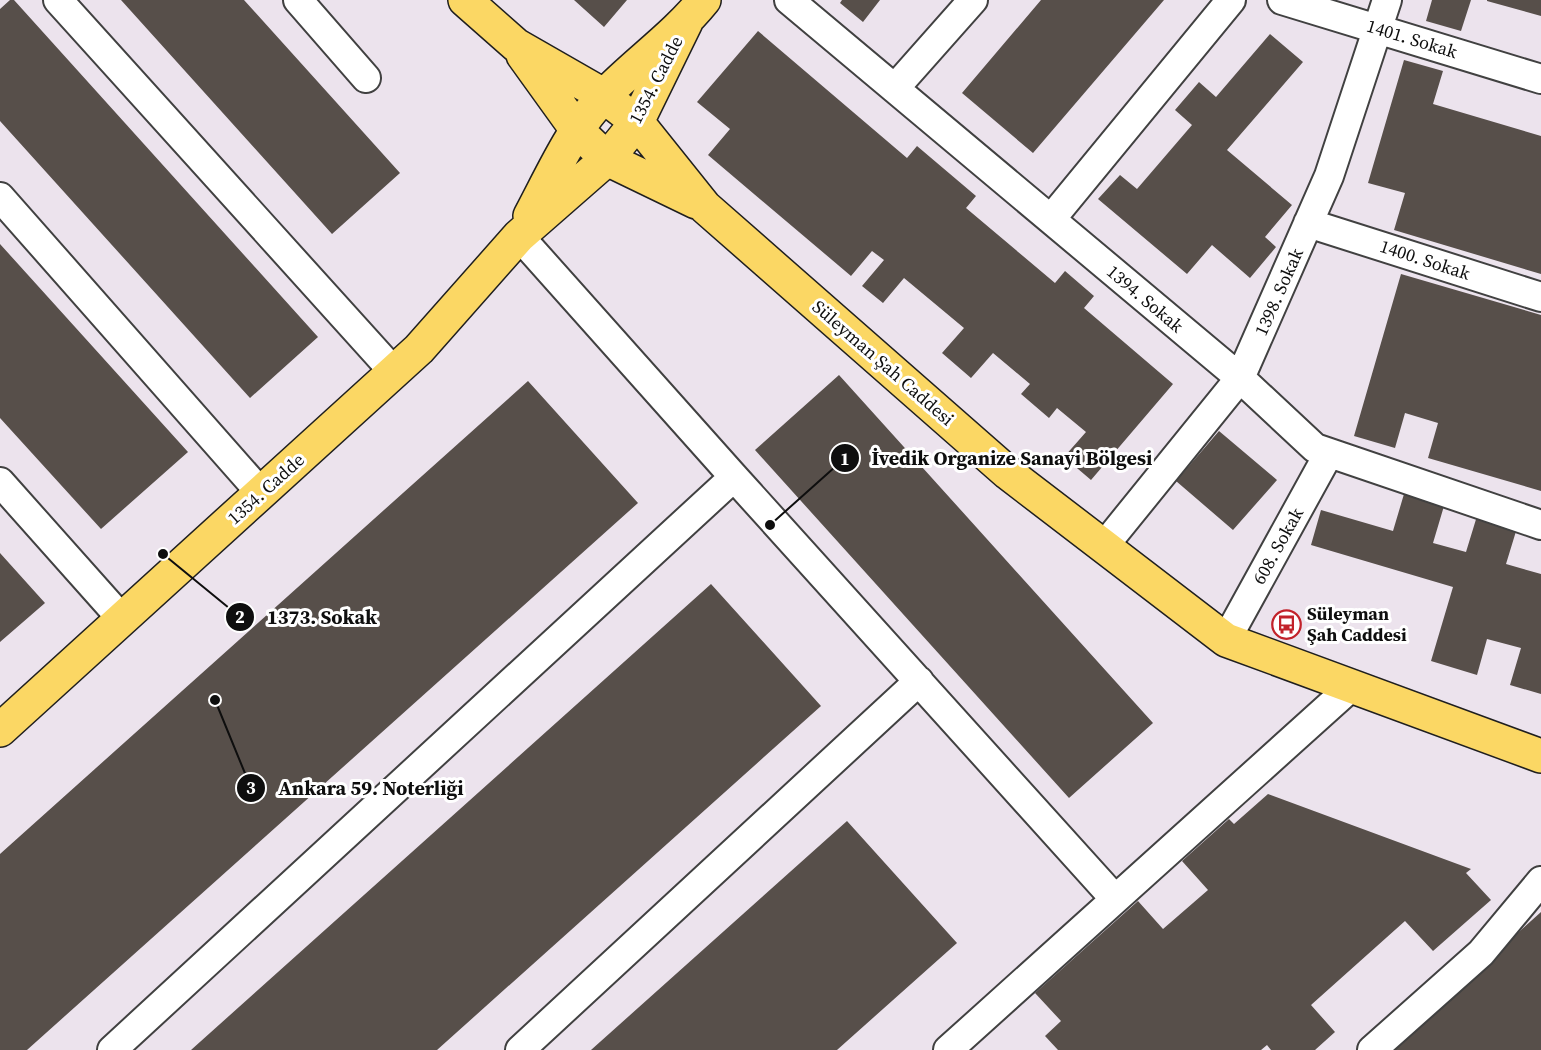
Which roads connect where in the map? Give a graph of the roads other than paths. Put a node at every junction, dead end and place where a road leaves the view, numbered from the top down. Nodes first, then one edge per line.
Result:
1 (58, 0) edge
2 (298, 0) edge
3 (465, 0) edge
4 (789, 0) edge
5 (973, 0) edge
6 (1231, 0) edge
7 (1282, 0) edge
8 (1387, 0) edge
9 (695, 11) edge
10 (1378, 29) junction
11 (516, 45) junction
12 (366, 78) dead end
13 (1541, 80) edge
14 (895, 88) junction
15 (604, 96) junction
16 (637, 122) junction
17 (576, 130) junction
18 (607, 159) junction
19 (0, 197) edge
20 (705, 207) junction
21 (1051, 219) junction
22 (1308, 223) junction
23 (519, 236) junction
24 (1541, 297) edge
25 (394, 372) junction
26 (1240, 378) junction
27 (1329, 453) junction
28 (734, 477) junction
29 (0, 482) edge
30 (261, 493) junction
31 (1541, 525) edge
32 (1104, 546) junction
33 (122, 619) junction
34 (1226, 640) junction
35 (919, 681) junction
36 (1352, 686) junction
37 (0, 730) edge
38 (1541, 756) edge
39 (1541, 880) edge
40 (1115, 899) junction
41 (112, 1050) edge
42 (520, 1050) edge
43 (948, 1050) edge
44 (1372, 1050) edge

1 - 25 lane
2 - 12 lane
3 - 11 main road
4 - 14 lane, 1394. Sokak
5 - 14 lane
6 - 21 lane
7 - 10 lane, 1401. Sokak
8 - 10 lane, 1398. Sokak
9 - 15 main road, 1354. Cadde
9 - 16 main road, 1354. Cadde
10 - 13 lane, 1401. Sokak
10 - 22 lane, 1398. Sokak
11 - 15 main road
11 - 17 main road
14 - 21 lane, 1394. Sokak
15 - 16 main road
15 - 17 main road, 1354. Cadde
16 - 18 main road, 1354. Cadde
16 - 20 main road
17 - 18 main road
17 - 23 main road, 1354. Cadde
18 - 20 main road
18 - 23 main road, 1354. Cadde
19 - 30 lane
20 - 32 main road, Süleyman Şah Caddesi
21 - 26 lane, 1394. Sokak
22 - 24 lane, 1400. Sokak
22 - 26 lane, 1398. Sokak
23 - 25 main road, 1354. Cadde
23 - 28 lane
25 - 30 main road, 1354. Cadde
26 - 27 lane, 1394. Sokak
26 - 32 lane, 1398. Sokak
27 - 31 lane, 1394. Sokak
27 - 34 lane, 608. Sokak
28 - 35 lane
28 - 41 lane
29 - 33 lane
30 - 33 main road, 1354. Cadde
32 - 34 main road, Süleyman Şah Caddesi
33 - 37 main road, 1354. Cadde
34 - 36 main road, Süleyman Şah Caddesi
35 - 40 lane
35 - 42 lane
36 - 38 main road, Süleyman Şah Caddesi
36 - 40 lane
39 - 44 lane
40 - 43 lane

